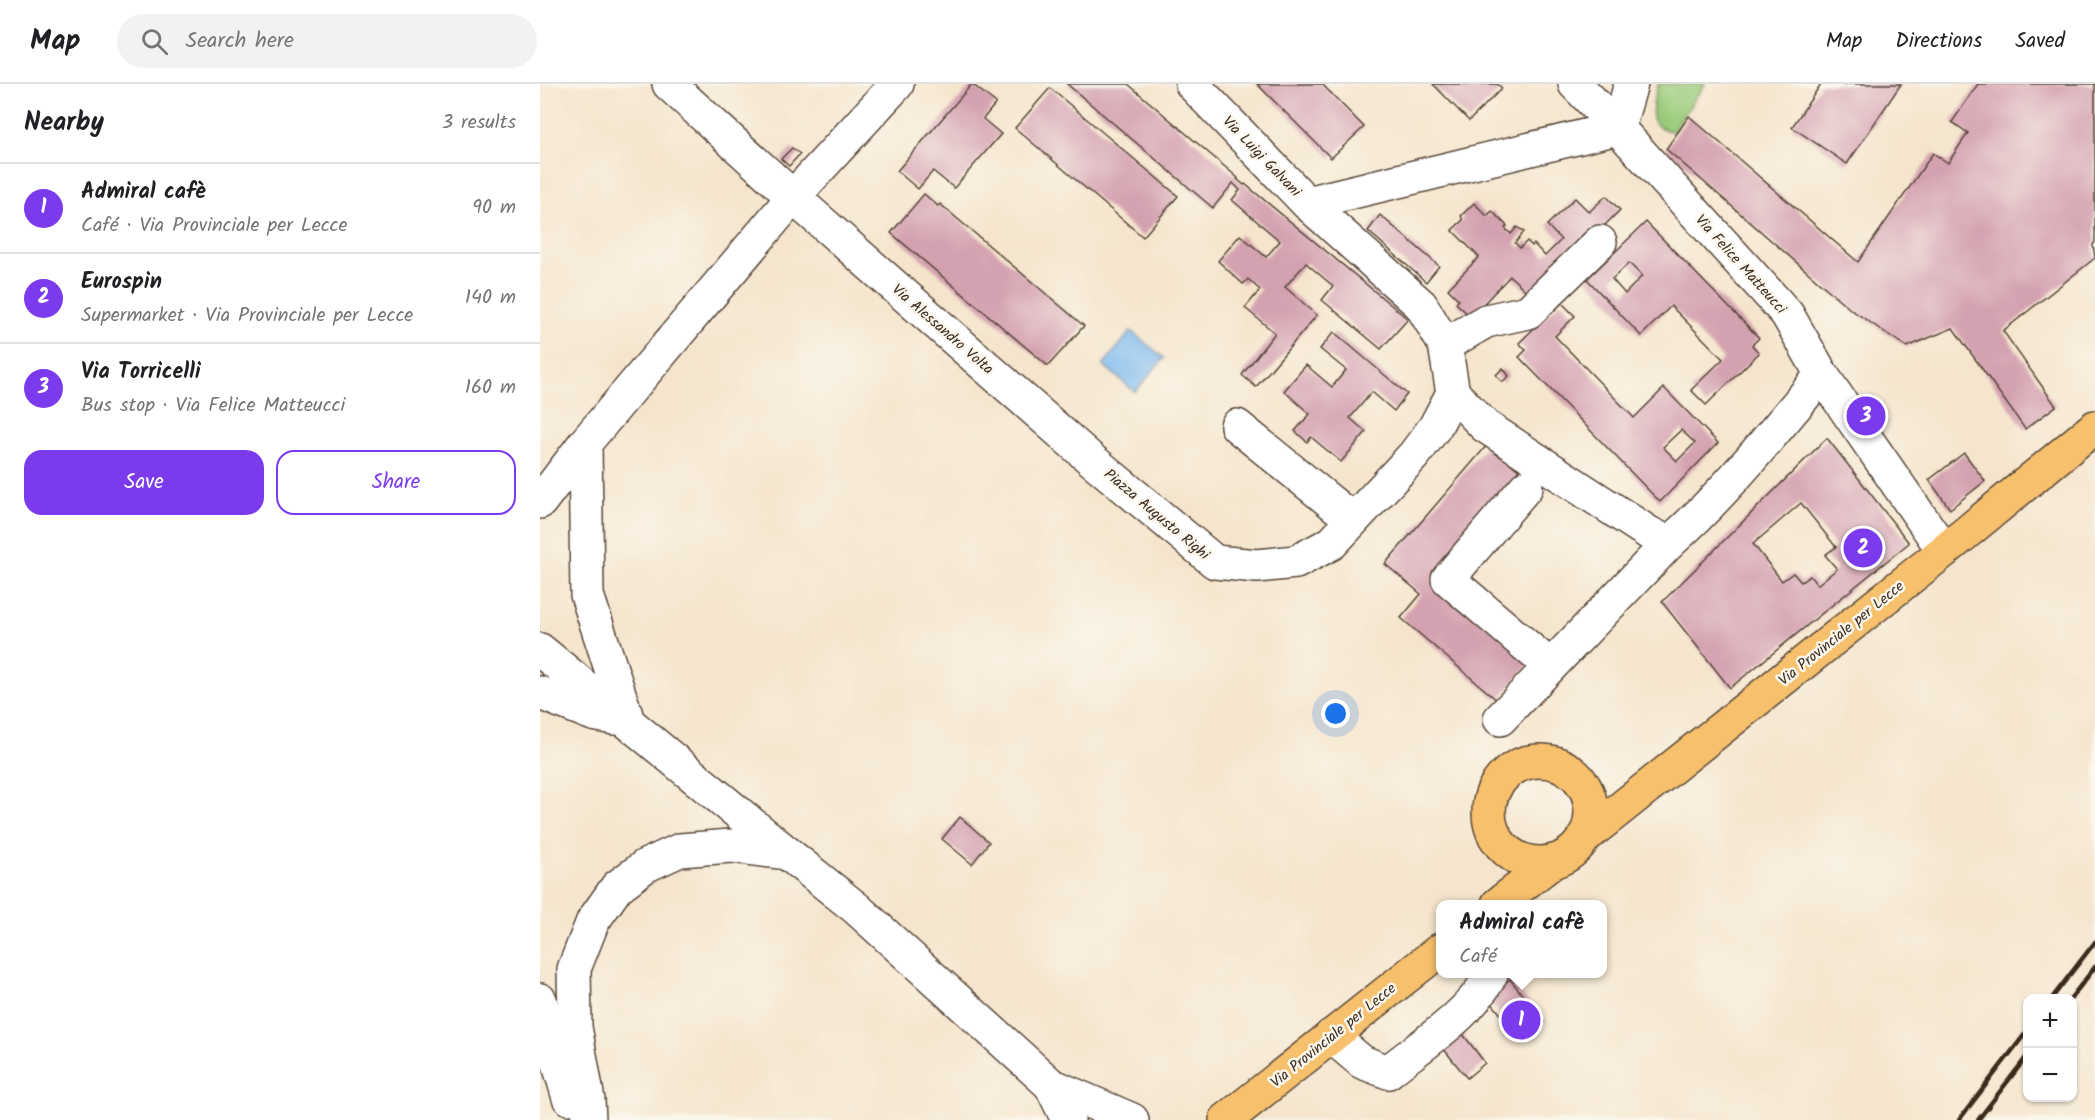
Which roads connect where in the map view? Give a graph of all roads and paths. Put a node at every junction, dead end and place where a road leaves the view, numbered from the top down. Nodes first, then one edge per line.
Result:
1 (669, 84) edge
2 (897, 84) edge
3 (1192, 84) edge
4 (1575, 84) edge
5 (1631, 84) edge
6 (1618, 128) junction
7 (793, 197) junction
8 (1307, 203) junction
9 (1600, 242) dead end
10 (1445, 345) junction
11 (1822, 375) junction
12 (1453, 393) junction
13 (1237, 426) dead end
14 (2095, 427) edge
15 (585, 443) junction
16 (1092, 460) joint
17 (540, 463) edge
18 (1526, 487) dead end
19 (540, 502) edge
20 (1353, 520) junction
21 (1669, 543) junction
22 (1944, 551) junction
23 (540, 650) edge
24 (1550, 666) junction
25 (540, 693) edge
26 (1500, 718) dead end
27 (628, 721) junction
28 (1586, 836) junction
29 (787, 853) junction
30 (1554, 861) junction
31 (1503, 900) edge
32 (1436, 953) edge
33 (1489, 978) edge
34 (540, 1000) edge
35 (1331, 1036) junction
36 (1051, 1085) junction
37 (576, 1120) edge
38 (589, 1120) edge
39 (1068, 1120) edge
40 (1132, 1120) edge
41 (1226, 1120) edge

1 - 7 street, Via Alessandro Volta
2 - 7 street
3 - 8 street, Via Luigi Galvani
4 - 6 street, Via Felice Matteucci
5 - 6 street
6 - 8 street
6 - 11 street, Via Felice Matteucci
7 - 15 street
7 - 16 street, Via Alessandro Volta
8 - 10 street, Via Luigi Galvani
9 - 10 street
10 - 12 street
11 - 21 street
11 - 22 street, Via Felice Matteucci
12 - 20 street, Piazza Augusto Righi
12 - 21 street
13 - 20 street
14 - 22 main road, Via Provinciale per Lecce
15 - 17 street
15 - 19 street
15 - 27 street
16 - 20 street, Piazza Augusto Righi
18 - 24 street
21 - 24 street
22 - 28 main road, Via Provinciale per Lecce
23 - 27 street
24 - 26 street
25 - 27 street
27 - 29 street
28 - 30 main road, Via Provinciale per Lecce
28 - 30 main road
29 - 36 street
29 - 38 street
30 - 31 main road, Via Provinciale per Lecce
32 - 35 main road, Via Provinciale per Lecce
33 - 35 street
34 - 37 street
35 - 41 main road, Via Provinciale per Lecce
36 - 39 street
36 - 40 street

